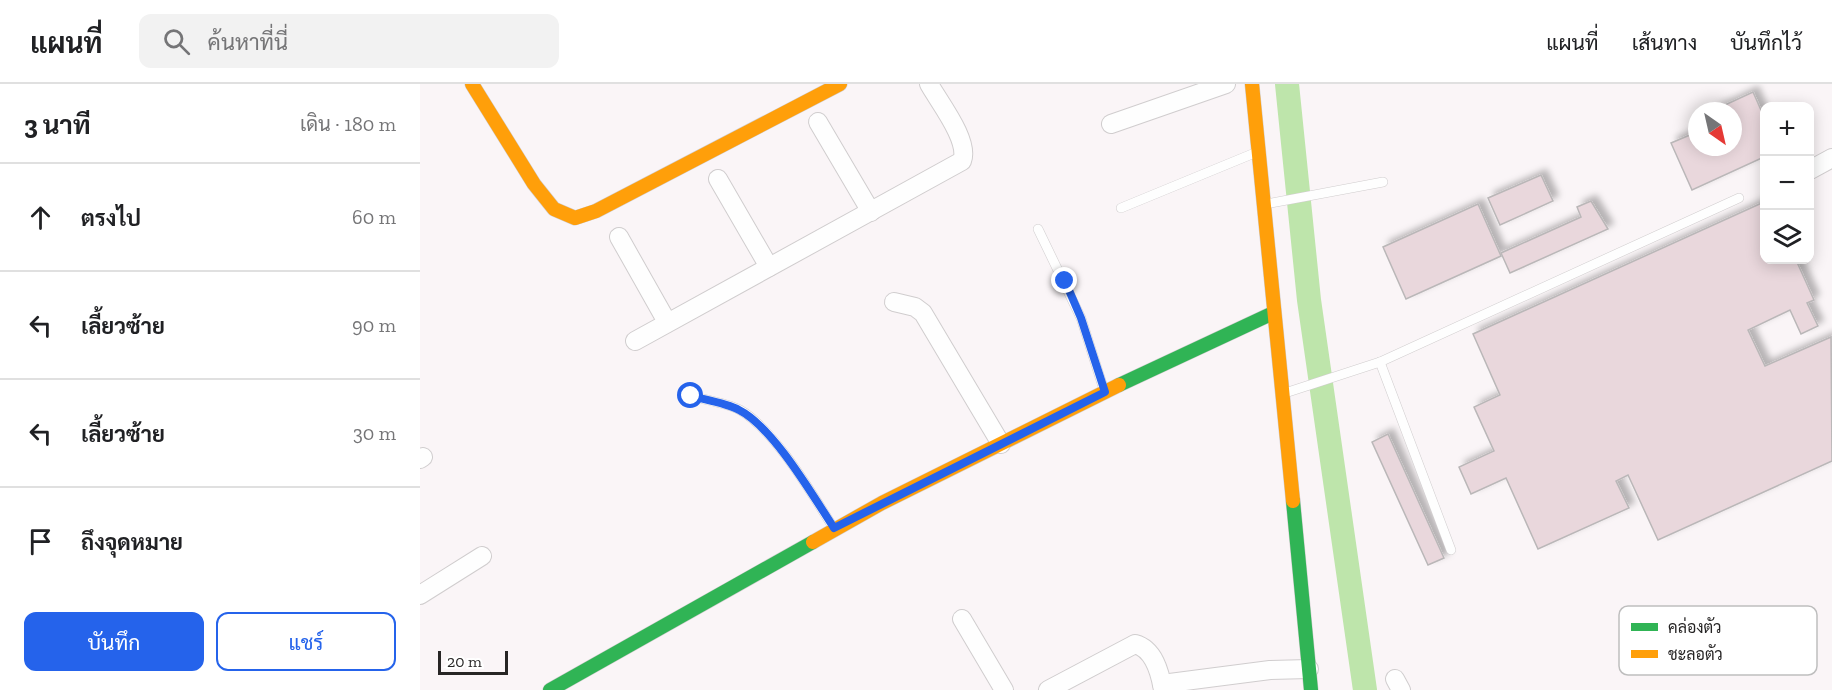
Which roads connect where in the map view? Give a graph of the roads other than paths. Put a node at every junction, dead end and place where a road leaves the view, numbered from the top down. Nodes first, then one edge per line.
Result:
1 (472, 84) edge
2 (840, 84) edge
3 (929, 84) edge
4 (1226, 84) edge
5 (1252, 84) edge
6 (818, 122) dead end
7 (1111, 124) dead end
8 (1259, 151) junction
9 (1832, 158) edge
10 (1814, 167) edge
11 (718, 179) dead end
12 (1383, 182) dead end
13 (1739, 198) dead end
14 (1271, 203) junction
15 (1121, 208) dead end
16 (871, 212) junction
17 (1038, 229) dead end
18 (619, 237) dead end
19 (769, 267) junction
20 (894, 302) dead end
21 (1273, 313) junction
22 (667, 322) junction
23 (635, 341) dead end
24 (1380, 363) junction
25 (1105, 392) junction
26 (1282, 394) junction
27 (691, 396) dead end
28 (1001, 444) junction
29 (834, 528) junction
30 (1451, 550) dead end
31 (482, 556) dead end
32 (420, 595) edge
33 (962, 620) dead end
34 (1309, 669) junction
35 (1163, 687) edge
36 (550, 690) edge
37 (1004, 690) edge
38 (1048, 690) edge
39 (1311, 690) edge

1 - 2 street
3 - 16 street
4 - 7 street
5 - 8 street
6 - 16 street
8 - 14 street
8 - 15 lane
9 - 10 street
11 - 19 street
12 - 14 lane
13 - 24 lane
14 - 21 street
16 - 19 street
17 - 25 lane
18 - 22 street
19 - 22 street
20 - 28 street
21 - 25 street
21 - 26 street
22 - 23 street
24 - 26 lane
24 - 30 lane
25 - 28 street
26 - 34 street
27 - 29 lane
28 - 29 street
29 - 36 street
31 - 32 street
33 - 37 street
34 - 35 street
34 - 39 street
35 - 38 street

